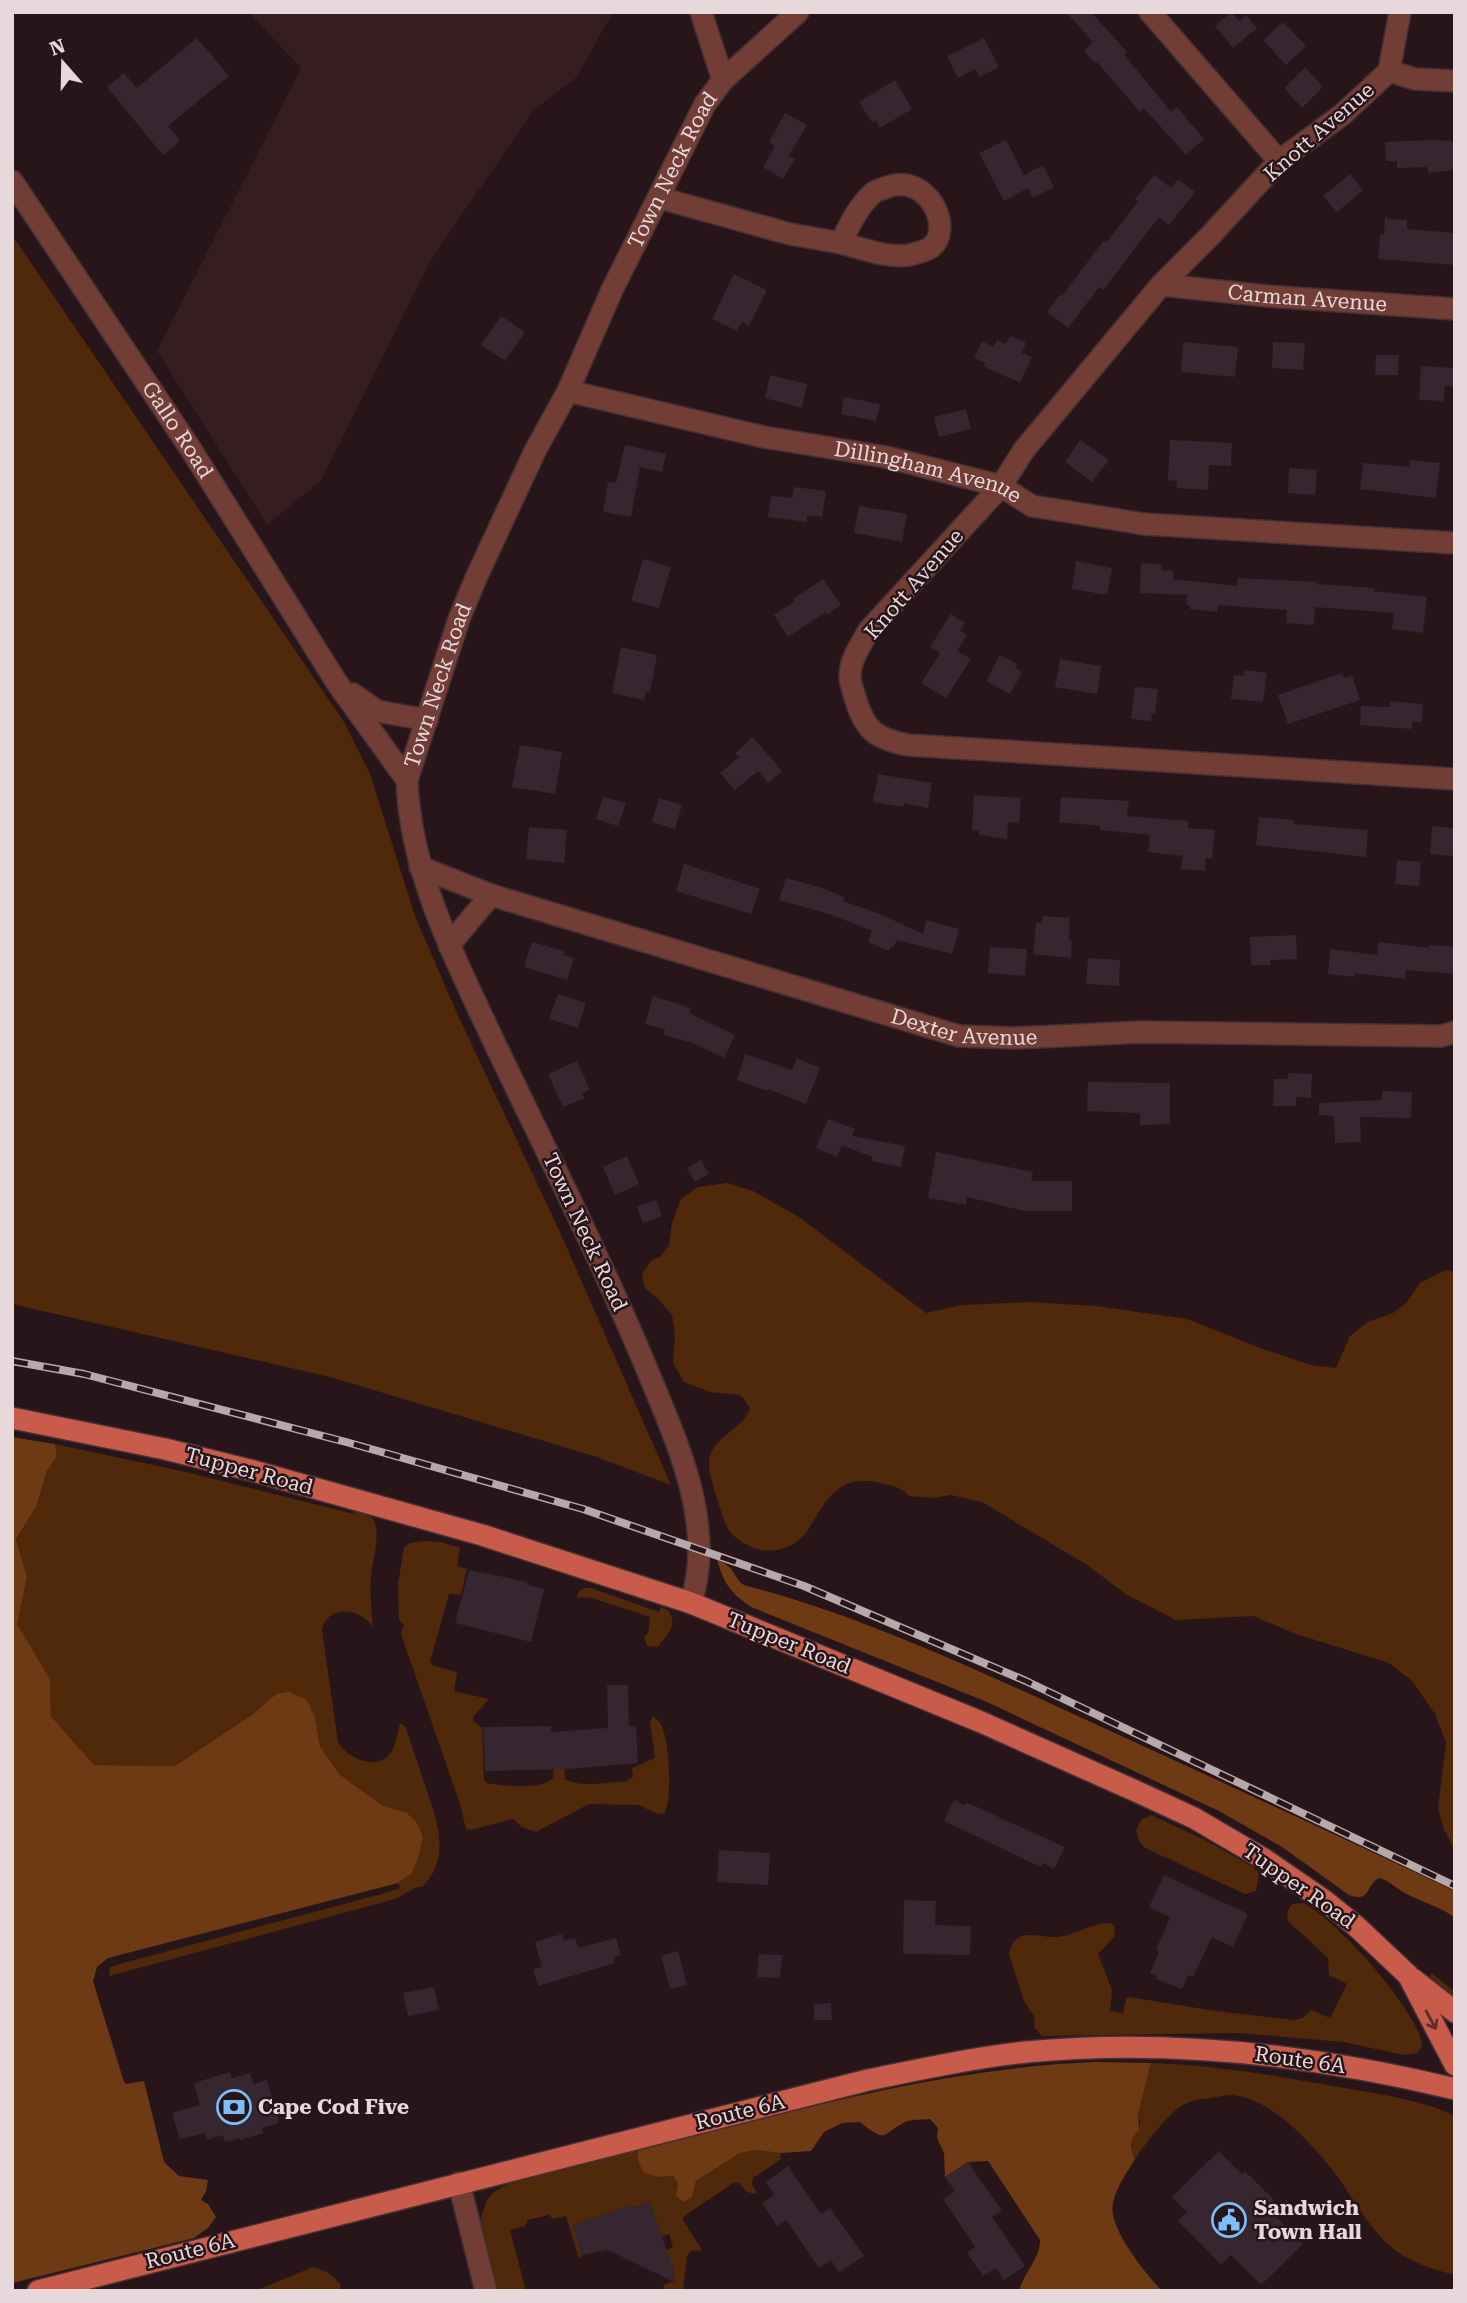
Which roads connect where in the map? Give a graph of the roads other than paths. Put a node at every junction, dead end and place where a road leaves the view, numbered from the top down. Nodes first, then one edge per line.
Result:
1 (701, 12) edge
2 (798, 12) edge
3 (1150, 12) edge
4 (1400, 12) edge
5 (1389, 71) junction
6 (723, 80) junction
7 (1455, 81) edge
8 (1279, 161) junction
9 (12, 181) edge
10 (660, 198) junction
11 (841, 243) junction
12 (1161, 285) junction
13 (1455, 309) edge
14 (568, 391) junction
15 (1001, 486) junction
16 (1455, 543) edge
17 (337, 683) junction
18 (426, 720) junction
19 (1455, 779) edge
20 (407, 780) junction
21 (420, 867) junction
22 (491, 895) junction
23 (449, 945) junction
24 (1455, 1032) edge
25 (12, 1418) edge
26 (691, 1603) junction
27 (1408, 1975) junction
28 (1455, 2012) edge
29 (1455, 2065) edge
30 (1455, 2089) edge
31 (459, 2183) junction
32 (38, 2291) edge
33 (486, 2291) edge

1 - 6 street
2 - 6 street, Town Neck Road
3 - 8 street
4 - 5 street, Knott Avenue
5 - 7 street
5 - 8 street, Knott Avenue
6 - 10 street, Town Neck Road
8 - 12 street, Knott Avenue
9 - 17 street, Gallo Road
10 - 11 street
10 - 14 street, Town Neck Road
11 - 11 street
12 - 13 street, Carman Avenue
12 - 15 street, Knott Avenue
14 - 15 street, Dillingham Avenue
14 - 18 street, Town Neck Road
15 - 16 street, Dillingham Avenue
15 - 19 street, Knott Avenue
17 - 18 street, Gallo Road
17 - 20 street, Gallo Road
18 - 20 street, Town Neck Road
20 - 21 street, Town Neck Road
21 - 22 street, Dexter Avenue
21 - 23 street, Town Neck Road
22 - 23 street
22 - 24 street, Dexter Avenue
23 - 26 street, Town Neck Road
25 - 26 main road, Tupper Road
26 - 27 main road, Tupper Road
27 - 28 main road
27 -> 29 main road, Tupper Road
30 - 31 main road, Route 6A
31 - 32 main road, Route 6A
31 - 33 street

